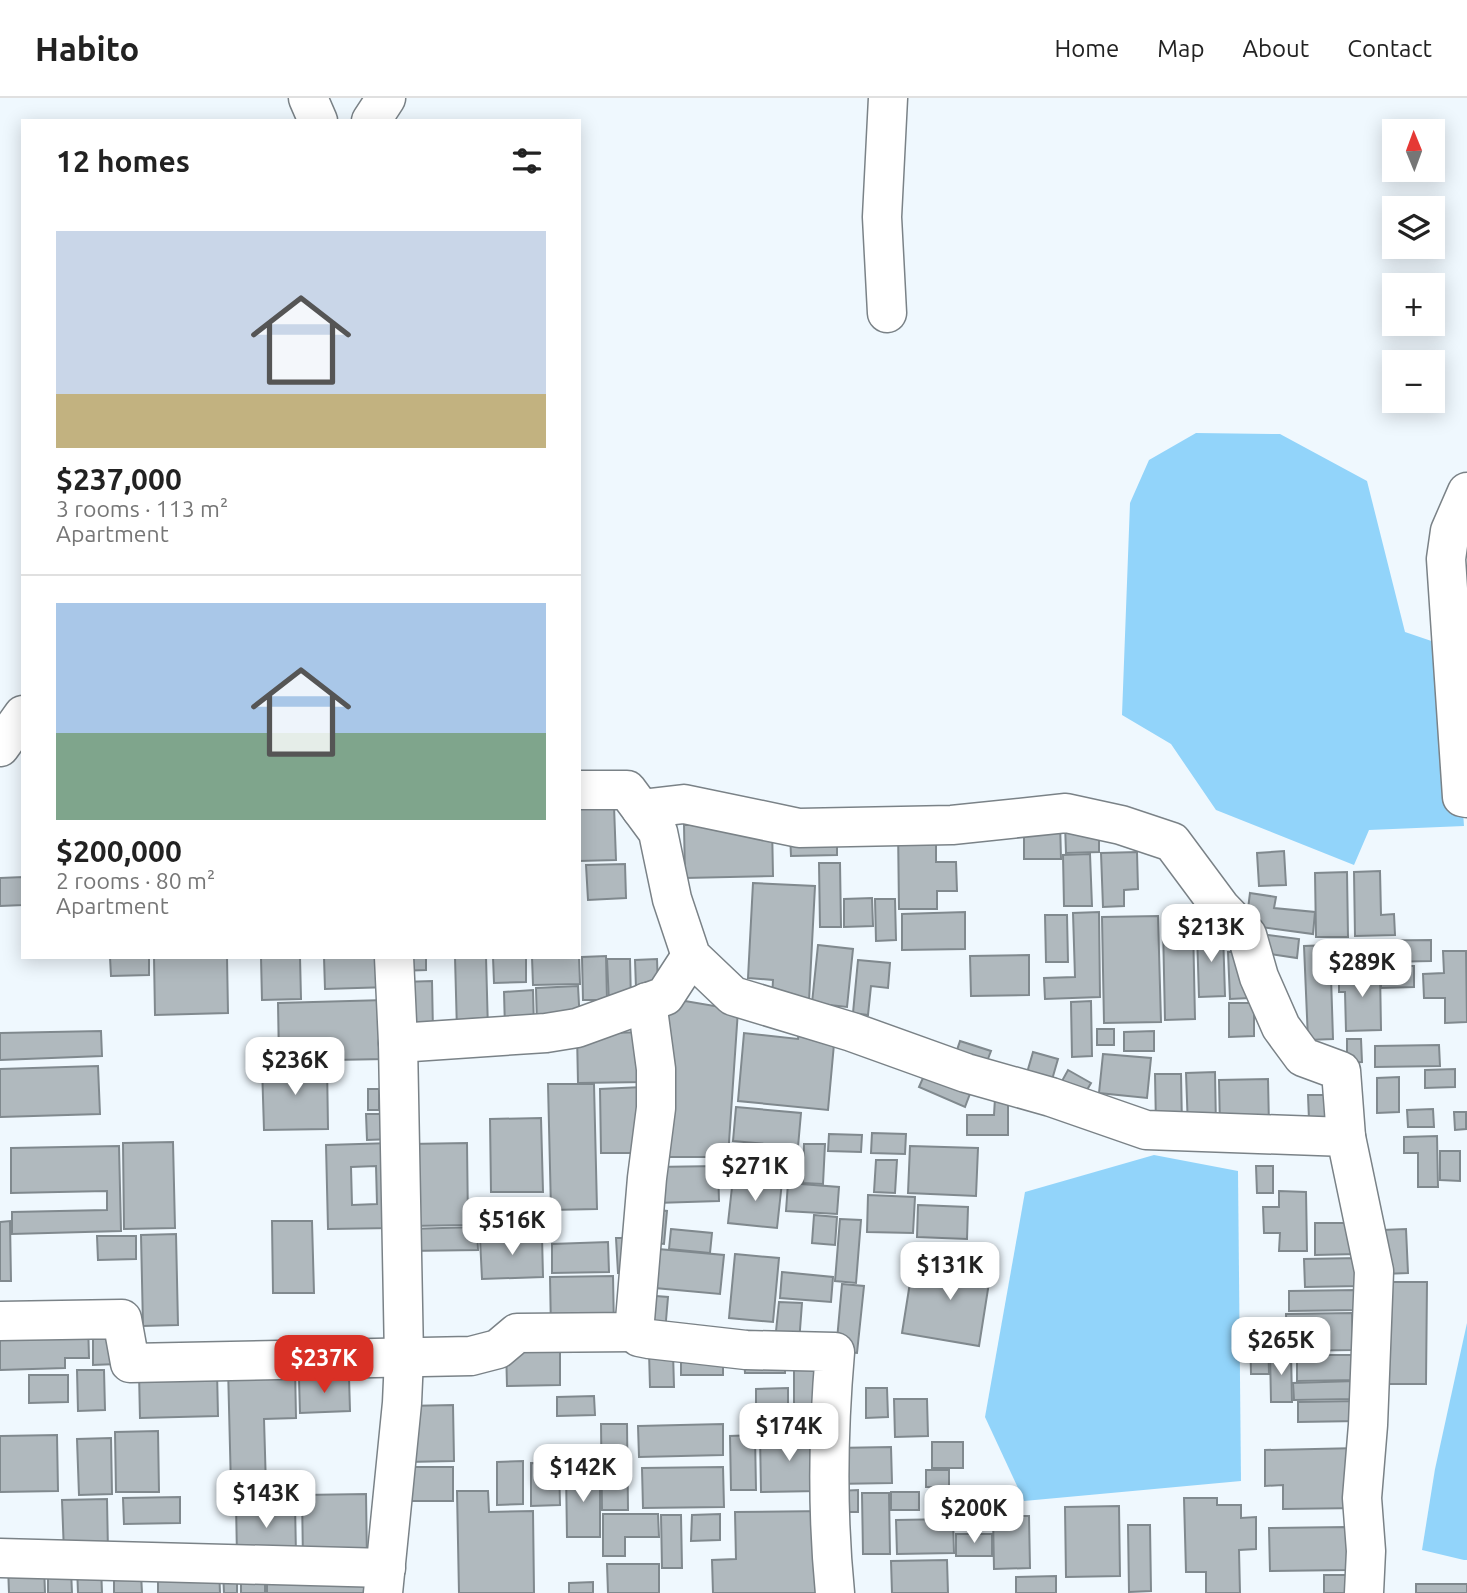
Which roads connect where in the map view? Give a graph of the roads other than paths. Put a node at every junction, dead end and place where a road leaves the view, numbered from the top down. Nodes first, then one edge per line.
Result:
1 (308, 98) edge
2 (386, 98) edge
3 (888, 98) edge
4 (317, 119) edge
5 (372, 119) edge
6 (887, 313) dead end
7 (1467, 492) edge
8 (21, 718) edge
9 (0, 747) edge
10 (581, 790) edge
11 (1467, 798) edge
12 (641, 809) junction
13 (691, 956) junction
14 (394, 959) edge
15 (647, 1002) junction
16 (398, 1043) junction
17 (1346, 1137) junction
18 (0, 1321) edge
19 (634, 1332) junction
20 (404, 1358) junction
21 (0, 1559) edge
22 (152, 1577) edge
23 (385, 1581) edge
24 (835, 1593) edge
25 (1364, 1593) edge

1 - 4 main road
2 - 5 main road
3 - 6 main road
7 - 11 main road
8 - 9 main road
10 - 12 main road
12 - 13 main road
12 - 17 main road
13 - 15 main road
13 - 17 main road
14 - 16 main road
15 - 16 main road
15 - 19 main road
16 - 20 main road
17 - 25 main road
18 - 20 main road
19 - 20 main road
19 - 24 main road
20 - 23 main road
21 - 22 main road
22 - 23 main road

